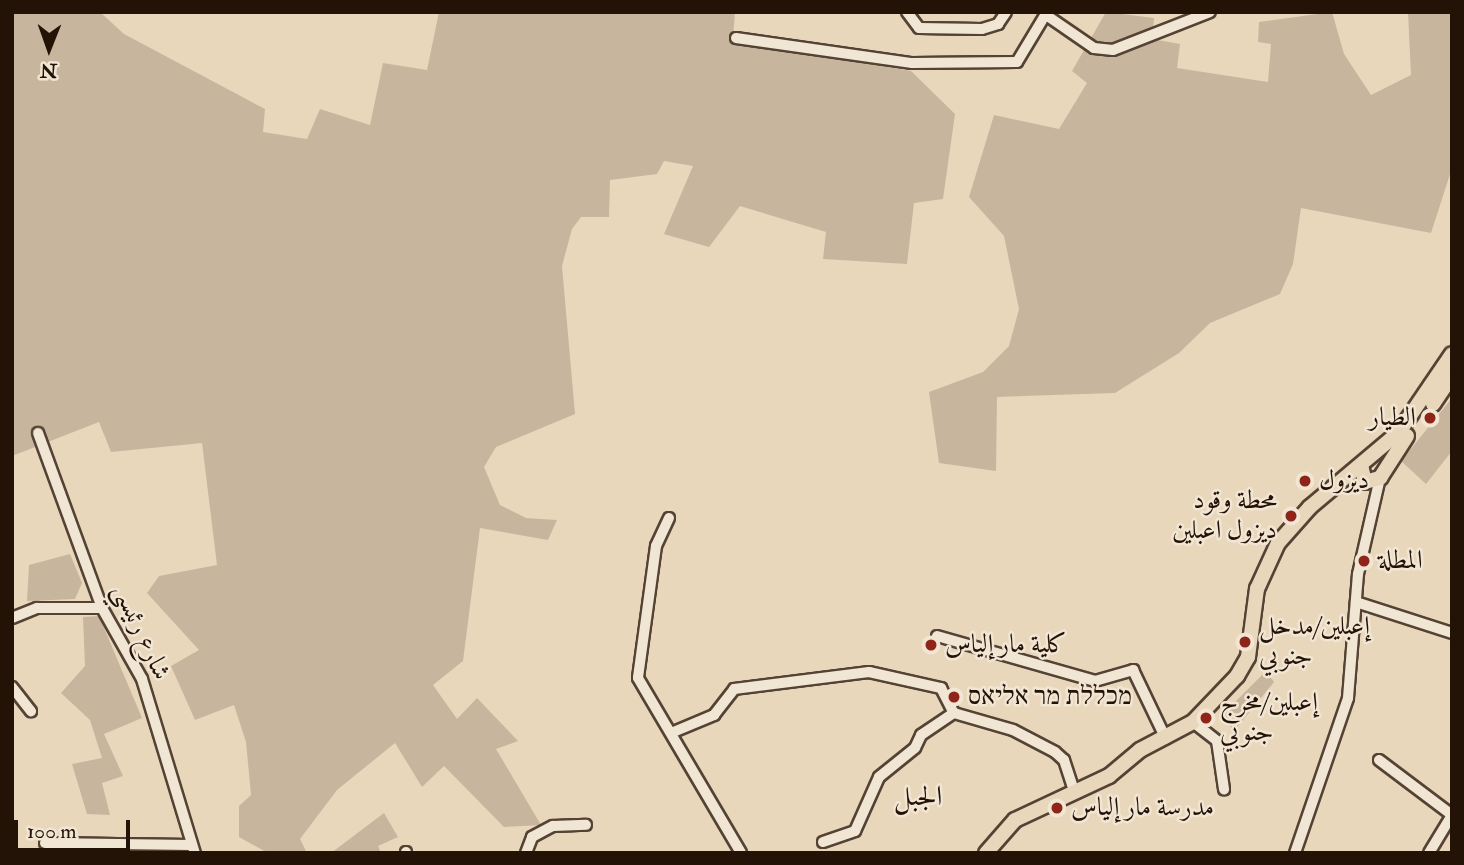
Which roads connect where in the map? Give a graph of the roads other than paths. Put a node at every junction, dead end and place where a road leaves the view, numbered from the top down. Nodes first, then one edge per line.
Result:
1 (907, 12) edge
2 (1006, 12) edge
3 (1210, 12) edge
4 (1046, 13) edge
5 (736, 38) dead end
6 (1452, 354) edge
7 (1452, 376) edge
8 (38, 433) dead end
9 (1380, 453) junction
10 (1390, 464) junction
11 (1362, 475) junction
12 (1380, 478) junction
13 (1368, 514) junction
14 (668, 518) dead end
15 (1356, 602) junction
16 (102, 608) junction
17 (12, 618) edge
18 (1452, 633) edge
19 (937, 636) dead end
20 (12, 687) edge
21 (32, 711) dead end
22 (954, 713) junction
23 (1193, 722) junction
24 (671, 733) junction
25 (1166, 739) junction
26 (1379, 760) dead end
27 (1224, 789) dead end
28 (1075, 793) junction
29 (586, 825) dead end
30 (823, 842) dead end
31 (45, 843) dead end
32 (193, 849) edge
33 (526, 853) edge
34 (741, 853) edge
35 (986, 853) edge
36 (1295, 853) edge
37 (1429, 853) edge

1 - 2 street
3 - 4 street
4 - 5 street
6 - 9 main road
7 - 10 main road
8 - 16 street, شارع رئيسي
9 - 10 main road
9 - 11 main road
10 - 12 main road
11 - 12 main road
11 - 13 street
11 - 23 main road
12 - 13 street
13 - 15 street
14 - 24 street
15 - 18 street
15 - 36 street
16 - 17 street
16 - 32 street, شارع رئيسي
19 - 25 street
20 - 21 street
22 - 24 street
22 - 28 street
22 - 30 street
23 - 25 main road
23 - 27 street
24 - 34 street
25 - 28 main road
26 - 37 street
28 - 35 main road
29 - 33 street
31 - 32 street

